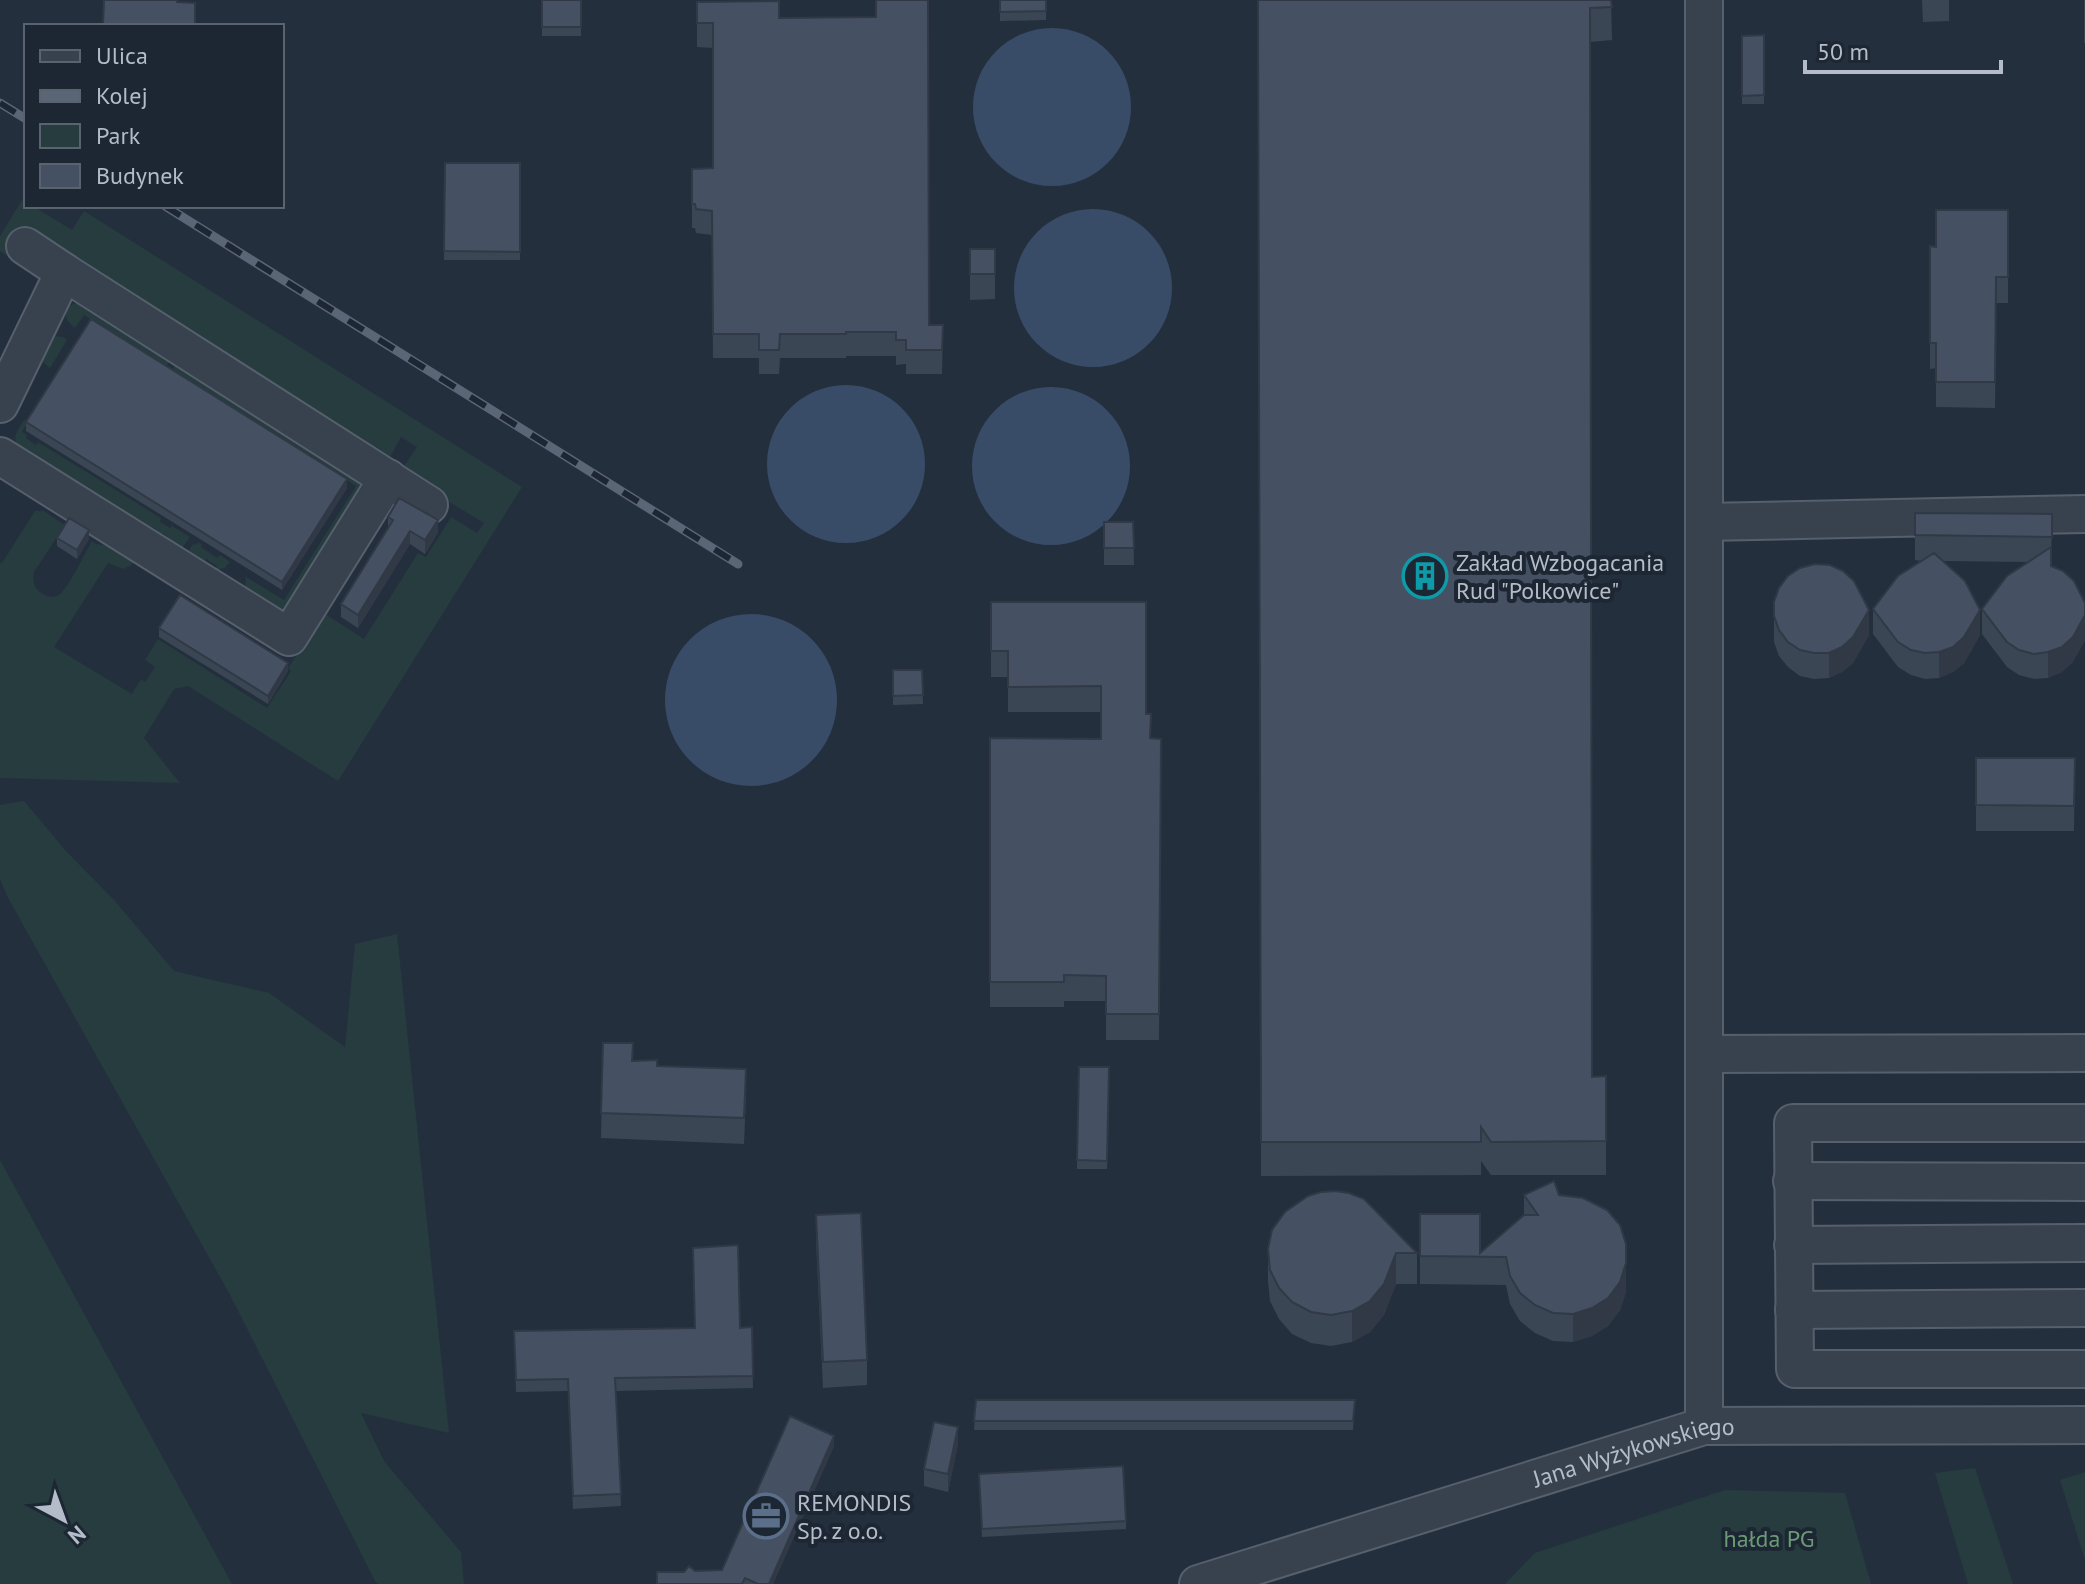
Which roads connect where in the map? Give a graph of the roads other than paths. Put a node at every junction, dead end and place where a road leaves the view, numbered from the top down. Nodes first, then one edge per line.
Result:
1 (1704, 0) edge
2 (25, 246) dead end
3 (64, 272) junction
4 (0, 404) edge
5 (0, 456) edge
6 (388, 478) junction
7 (429, 505) dead end
8 (2085, 514) edge
9 (1704, 522) junction
10 (2085, 1053) edge
11 (1705, 1054) junction
12 (2085, 1123) edge
13 (1792, 1181) junction
14 (2085, 1182) edge
15 (2085, 1243) edge
16 (1793, 1245) junction
17 (2085, 1308) edge
18 (1794, 1310) junction
19 (2085, 1369) edge
20 (2085, 1425) edge
21 (1704, 1426) junction
22 (1198, 1584) edge

1 - 9 street
2 - 3 street
3 - 4 street
3 - 6 street
5 - 6 street
6 - 7 street
8 - 9 street
9 - 11 street
10 - 11 street
11 - 21 street
12 - 13 street
13 - 14 street
13 - 16 street
15 - 16 street
16 - 18 street
17 - 18 street
18 - 19 street
20 - 21 street, Jana Wyżykowskiego
21 - 22 street, Jana Wyżykowskiego

